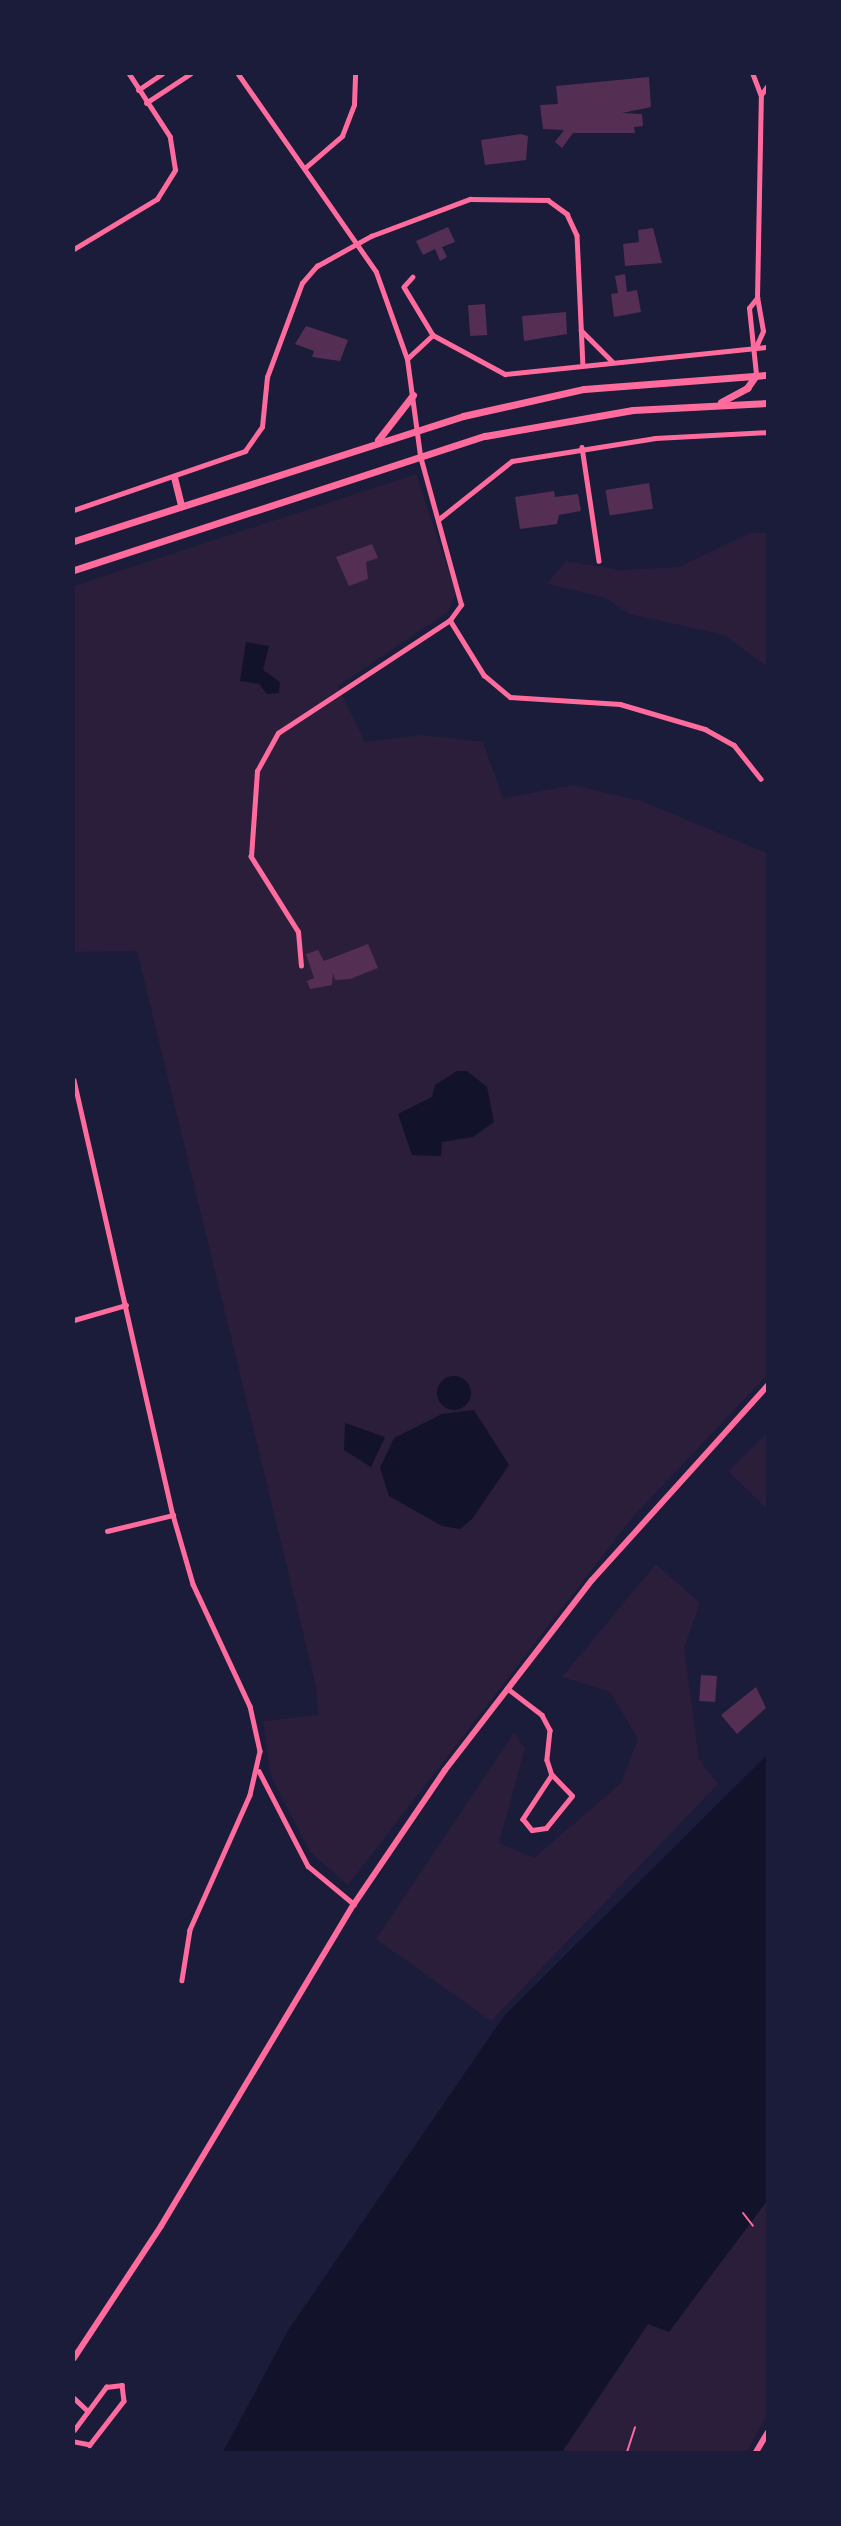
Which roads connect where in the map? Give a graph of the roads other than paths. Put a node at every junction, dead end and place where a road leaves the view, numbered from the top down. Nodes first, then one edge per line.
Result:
1 (129, 74) edge
2 (162, 74) edge
3 (190, 74) edge
4 (238, 74) edge
5 (355, 74) edge
6 (753, 74) edge
7 (768, 85) edge
8 (138, 90) junction
9 (761, 95) junction
10 (146, 103) junction
11 (305, 168) junction
12 (357, 243) junction
13 (74, 249) edge
14 (414, 277) dead end
15 (757, 298) junction
16 (580, 328) junction
17 (433, 335) junction
18 (756, 347) junction
19 (768, 347) edge
20 (408, 359) junction
21 (612, 361) junction
22 (583, 365) junction
23 (756, 375) junction
24 (768, 375) edge
25 (413, 395) junction
26 (768, 403) edge
27 (717, 404) junction
28 (417, 428) junction
29 (768, 432) edge
30 (375, 442) junction
31 (582, 447) junction
32 (420, 455) junction
33 (174, 477) junction
34 (181, 506) junction
35 (74, 510) edge
36 (439, 519) junction
37 (74, 541) edge
38 (599, 561) dead end
39 (74, 570) edge
40 (450, 620) junction
41 (761, 779) dead end
42 (301, 966) dead end
43 (74, 1080) edge
44 (82, 1119) junction
45 (74, 1121) edge
46 (126, 1305) junction
47 (74, 1320) edge
48 (768, 1385) edge
49 (173, 1515) junction
50 (107, 1531) dead end
51 (507, 1688) junction
52 (258, 1771) junction
53 (552, 1775) junction
54 (354, 1904) junction
55 (182, 1980) dead end
56 (74, 2358) edge
57 (74, 2398) edge
58 (88, 2411) junction
59 (74, 2430) edge
60 (768, 2432) edge
61 (74, 2442) edge
62 (756, 2452) edge

1 - 8 street
2 - 8 street
3 - 10 street
4 - 11 street
5 - 11 street
6 - 9 street
7 - 9 street
8 - 10 street
9 - 15 street
10 - 13 street
11 - 12 street
12 - 16 street
12 - 20 street
12 - 33 street
14 - 17 street
15 - 18 street
15 - 18 street
16 - 21 street
16 - 22 street
17 - 20 street
17 - 22 street
18 - 19 street
18 - 21 street
18 - 23 street
20 - 25 street
21 - 22 street
23 - 24 highway
23 - 27 highway
23 - 28 highway
25 - 28 street
25 - 30 highway
26 - 27 highway
27 - 32 highway
28 - 30 highway
28 - 32 street
29 - 31 street
30 - 34 highway
31 - 36 street
31 - 38 street
32 - 36 street
32 - 39 highway
33 - 34 highway
33 - 35 street
34 - 37 highway
36 - 40 street
40 - 41 street
40 - 42 street
43 - 44 street
44 - 45 street
44 - 46 street
46 - 47 street
46 - 49 street
48 - 51 main road
49 - 50 street
49 - 52 street
51 - 53 street
51 - 54 main road
52 - 54 street
52 - 55 street
53 - 53 street
54 - 56 main road
57 - 58 street
58 - 59 street
58 - 61 street
60 - 62 main road

